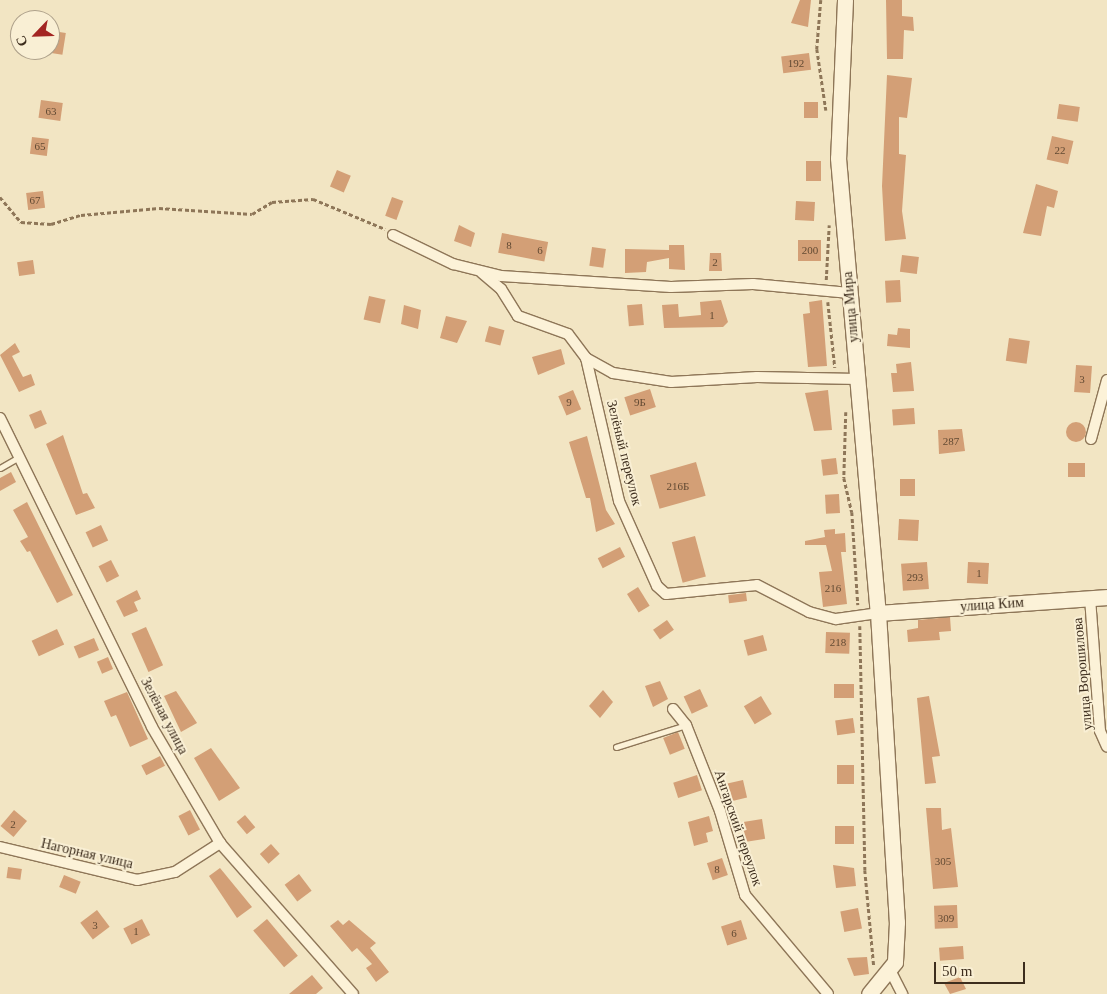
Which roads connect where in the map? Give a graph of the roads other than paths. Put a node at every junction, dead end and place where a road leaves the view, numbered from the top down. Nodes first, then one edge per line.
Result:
1 (844, 0) edge
2 (393, 235) road end
3 (480, 271) junction
4 (850, 293) junction
5 (586, 358) junction
6 (858, 379) junction
7 (1107, 380) edge
8 (0, 418) edge
9 (1091, 440) dead end
10 (20, 456) junction
11 (0, 468) edge
12 (1107, 597) edge
13 (1090, 598) junction
14 (878, 613) junction
15 (673, 709) dead end
16 (686, 725) junction
17 (616, 747) dead end
18 (1107, 747) edge
19 (220, 843) junction
20 (0, 847) edge
21 (893, 966) junction
22 (874, 990) edge
23 (353, 994) edge
24 (828, 994) edge
25 (902, 994) edge

1 - 4 street, улица Мира
2 - 3 street, Зелёный переулок
3 - 4 street, Зелёный переулок
3 - 5 street, Зелёный переулок
4 - 6 street, улица Мира
5 - 6 street, Зелёный переулок
5 - 14 street, Зелёный переулок
6 - 14 street, улица Мира
7 - 9 street
8 - 10 street, Зелёная улица
10 - 11 lane
10 - 19 street, Зелёная улица
12 - 13 street, улица Ким
13 - 14 street, улица Ким
13 - 18 street, улица Ворошилова
14 - 21 street, улица Мира
15 - 16 street, Ангарский переулок
16 - 17 lane
16 - 24 street, Ангарский переулок
19 - 20 street, Нагорная улица
19 - 23 street, Зелёная улица
21 - 22 street
21 - 25 street

